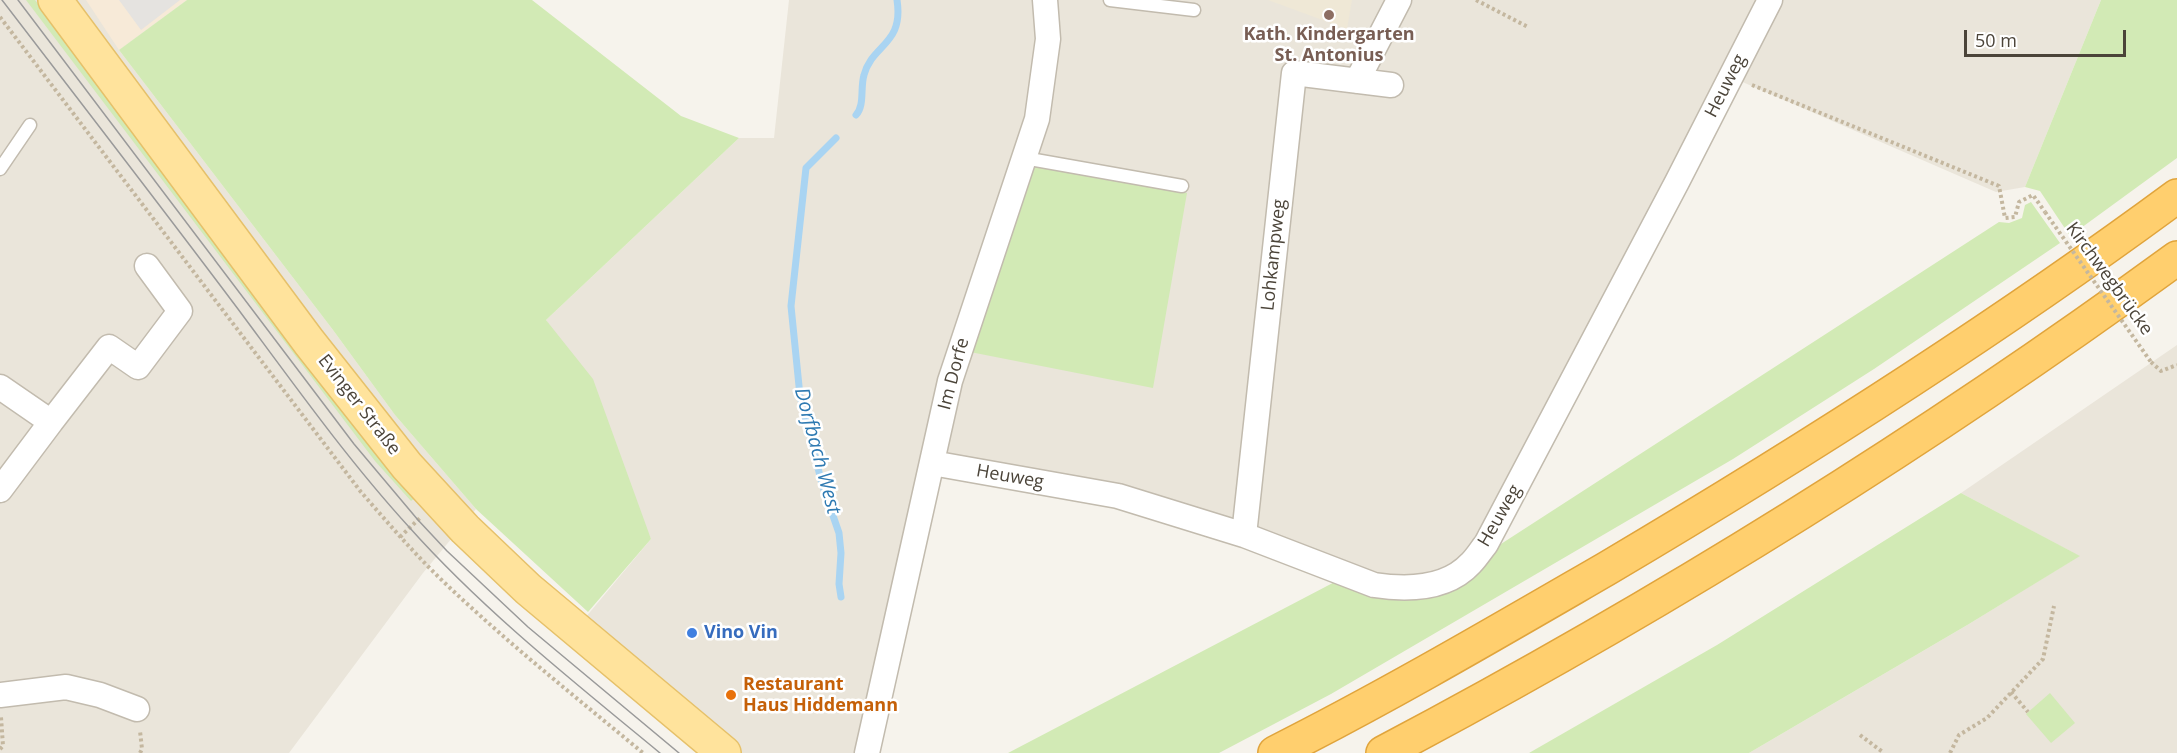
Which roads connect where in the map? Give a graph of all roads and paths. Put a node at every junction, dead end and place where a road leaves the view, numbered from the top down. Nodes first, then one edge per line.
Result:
1 (55, 0) edge
2 (1045, 0) edge
3 (1110, 0) edge
4 (1399, 0) edge
5 (1476, 0) edge
6 (1770, 0) edge
7 (1194, 10) dead end
8 (0, 17) edge
9 (1528, 27) dead end
10 (1731, 77) junction
11 (1357, 81) junction
12 (1391, 85) dead end
13 (30, 125) dead end
14 (1024, 158) junction
15 (0, 169) edge
16 (1182, 186) dead end
17 (2177, 196) edge
18 (2177, 258) edge
19 (147, 266) dead end
20 (2177, 365) edge
21 (0, 387) edge
22 (51, 422) junction
23 (932, 463) junction
24 (0, 490) edge
25 (1244, 535) junction
26 (2054, 606) dead end
27 (2011, 692) junction
28 (0, 695) edge
29 (137, 709) dead end
30 (0, 710) edge
31 (2028, 712) dead end
32 (1860, 735) dead end
33 (0, 749) edge
34 (643, 753) edge
35 (724, 753) edge
36 (867, 753) edge
37 (1275, 753) edge
38 (1383, 753) edge
39 (1884, 753) edge
40 (1950, 753) edge

1 - 35 main road, Evinger Straße
2 - 14 street, Im Dorfe
3 - 7 lane
4 - 11 street
5 - 9 path
6 - 10 street, Heuweg
8 - 34 path
10 - 20 path, Kirchwegbrücke, bridge
10 - 25 street, Heuweg
11 - 12 street, Lohkampweg
11 - 25 street, Lohkampweg
13 - 15 lane
14 - 16 lane
14 - 23 street, Im Dorfe
17 - 37 highway
18 - 38 highway
19 - 22 street
21 - 22 street
22 - 24 street
23 - 25 street, Heuweg
23 - 36 street, Im Dorfe
26 - 27 path
27 - 31 path
27 - 40 path
28 - 29 street
30 - 33 path
32 - 39 path

